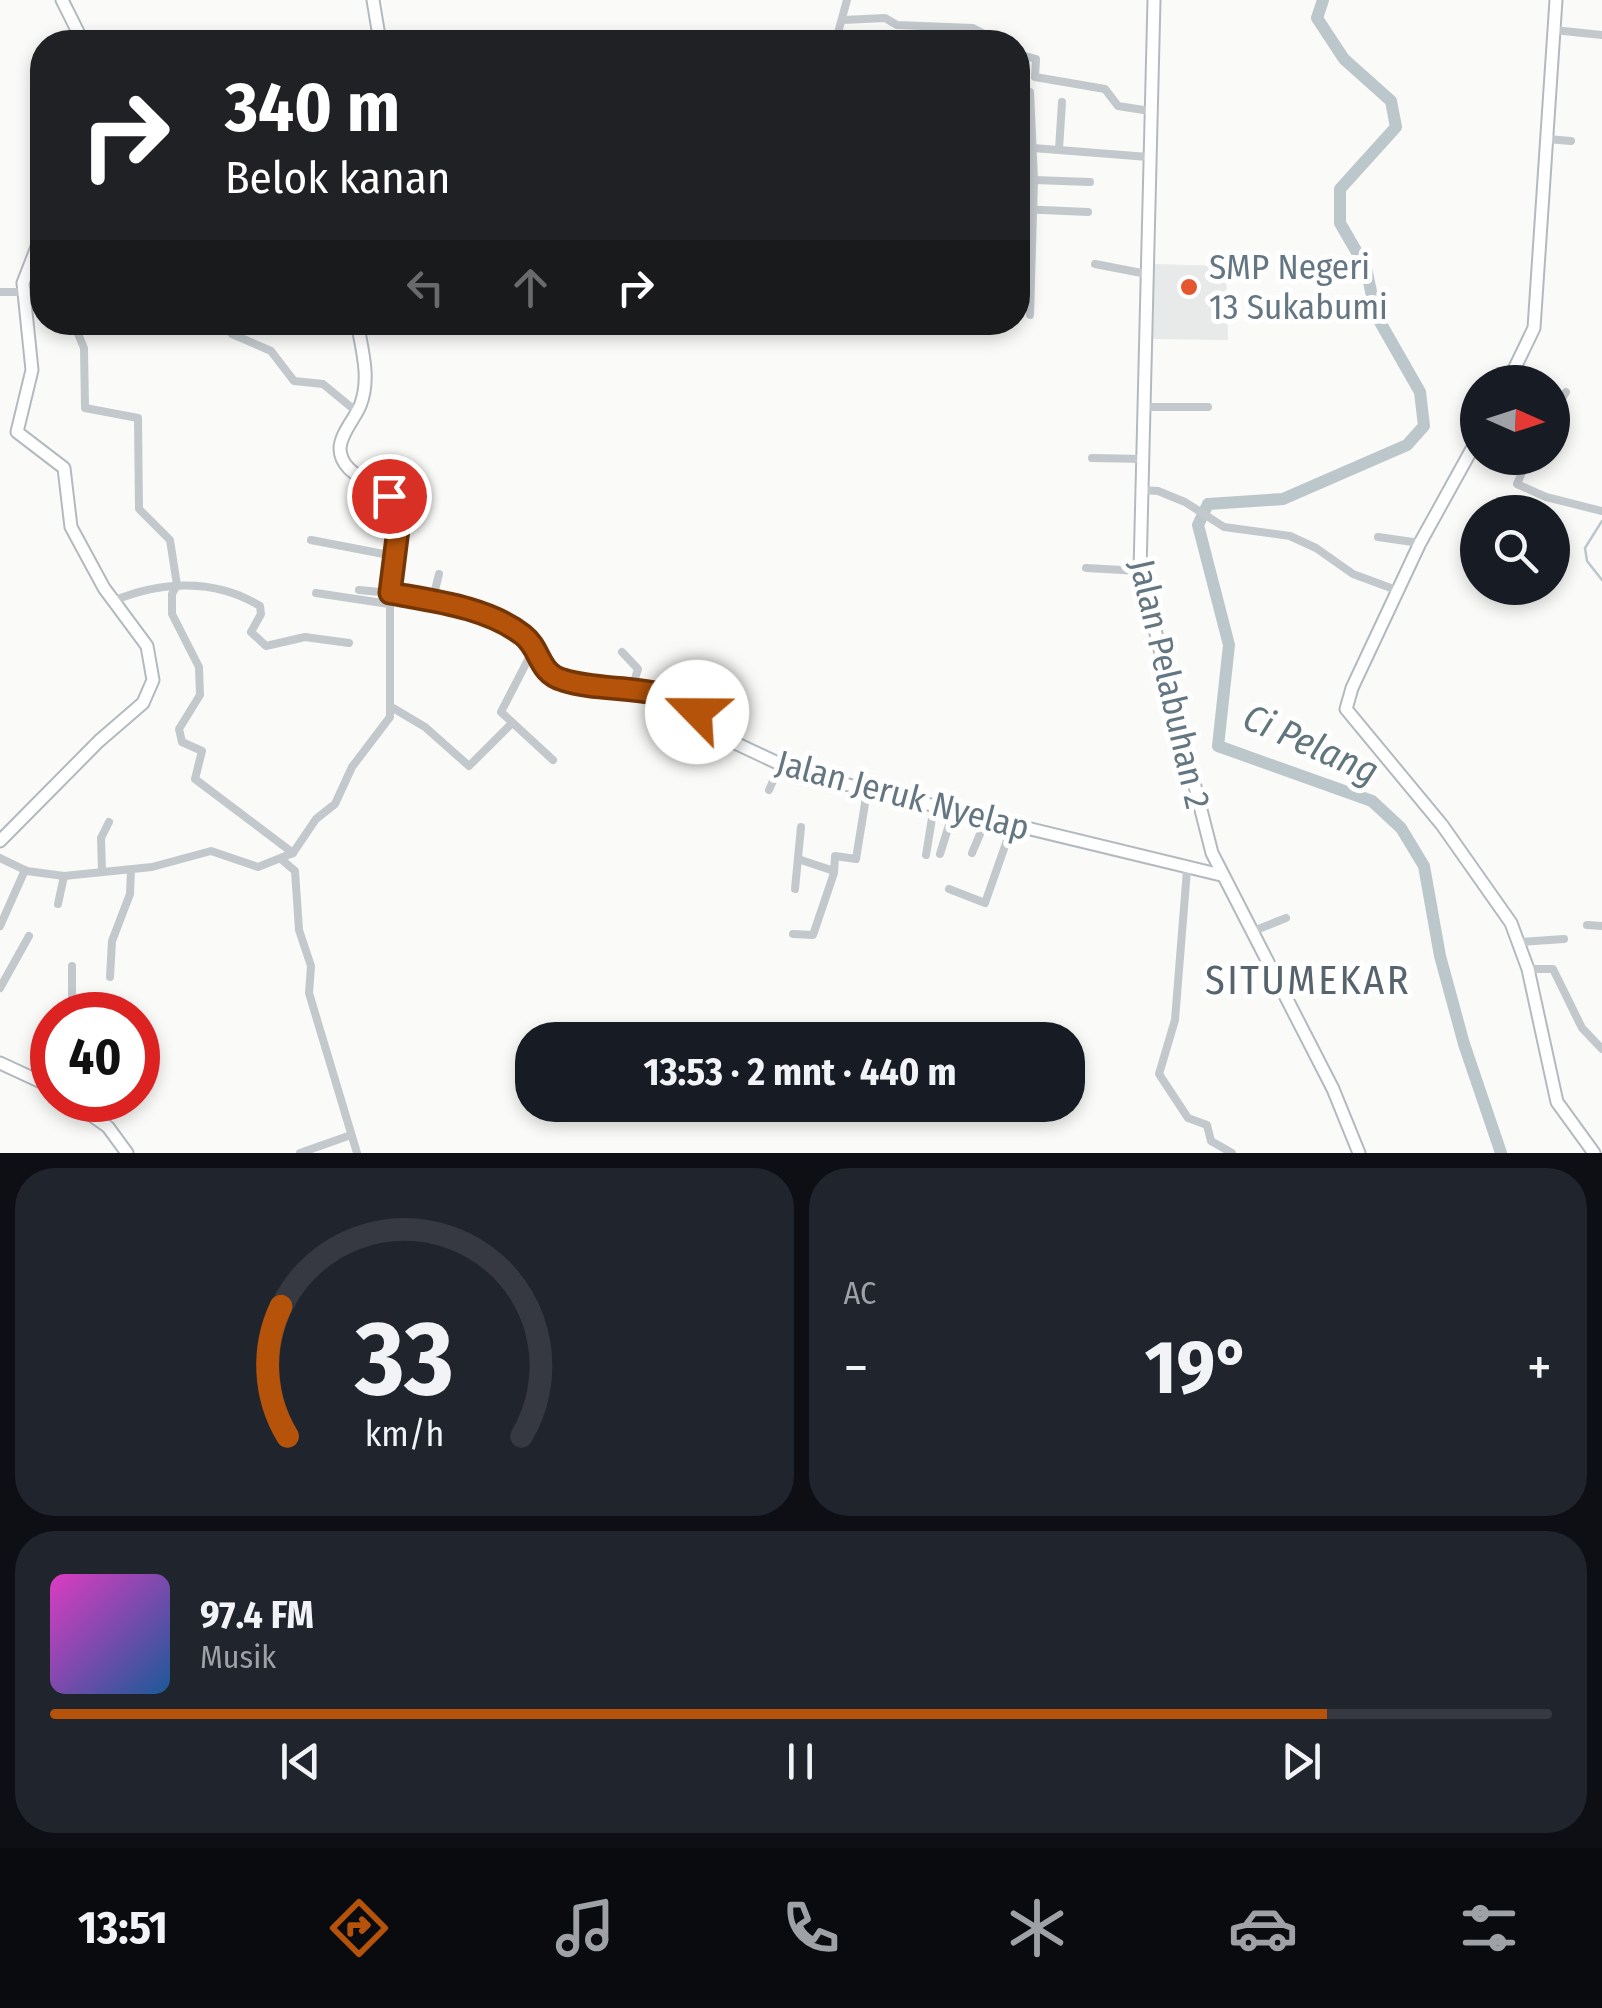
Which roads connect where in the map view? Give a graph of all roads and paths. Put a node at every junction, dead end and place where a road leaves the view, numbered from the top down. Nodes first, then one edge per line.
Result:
1 (62, 0) edge
2 (373, 0) edge
3 (847, 0) edge
4 (1154, 0) edge
5 (1556, 0) edge
6 (843, 20) junction
7 (77, 30) edge
8 (378, 30) edge
9 (840, 30) edge
10 (977, 30) edge
11 (1554, 30) junction
12 (1602, 35) edge
13 (1030, 57) edge
14 (1030, 92) edge
15 (1062, 102) dead end
16 (1150, 110) junction
17 (1547, 139) junction
18 (1571, 141) dead end
19 (1033, 148) junction
20 (1060, 149) junction
21 (1148, 157) junction
22 (1034, 180) junction
23 (1090, 182) dead end
24 (1033, 209) junction
25 (1088, 212) dead end
26 (30, 261) edge
27 (1096, 264) dead end
28 (1148, 274) junction
29 (0, 292) edge
30 (24, 292) junction
31 (30, 292) edge
32 (1030, 316) dead end
33 (78, 335) edge
34 (234, 335) edge
35 (359, 335) edge
36 (1516, 365) edge
37 (1208, 407) dead end
38 (1144, 408) junction
39 (357, 412) junction
40 (1092, 458) dead end
41 (1142, 459) junction
42 (1460, 471) edge
43 (1521, 475) edge
44 (1140, 490) junction
45 (1602, 511) edge
46 (1378, 537) dead end
47 (312, 540) dead end
48 (1420, 543) junction
49 (394, 556) junction
50 (1086, 568) dead end
51 (1140, 571) junction
52 (439, 574) dead end
53 (176, 586) junction
54 (359, 590) dead end
55 (1399, 591) junction
56 (316, 593) dead end
57 (390, 598) junction
58 (113, 601) junction
59 (432, 602) junction
60 (349, 642) dead end
61 (533, 650) junction
62 (622, 652) dead end
63 (632, 688) junction
64 (393, 708) junction
65 (512, 723) junction
66 (553, 760) dead end
67 (780, 765) junction
68 (769, 790) dead end
69 (867, 791) junction
70 (934, 806) junction
71 (953, 812) junction
72 (986, 820) junction
73 (109, 822) dead end
74 (1012, 826) junction
75 (801, 828) dead end
76 (0, 842) edge
77 (293, 852) junction
78 (972, 852) dead end
79 (940, 854) dead end
80 (926, 855) dead end
81 (0, 858) edge
82 (280, 858) junction
83 (801, 860) junction
84 (24, 870) junction
85 (131, 870) junction
86 (831, 870) junction
87 (1187, 870) junction
88 (102, 872) junction
89 (1221, 875) junction
90 (64, 876) junction
91 (795, 889) dead end
92 (949, 889) dead end
93 (58, 904) dead end
94 (1286, 918) dead end
95 (1587, 925) dead end
96 (0, 926) edge
97 (1602, 926) edge
98 (1252, 932) junction
99 (794, 934) dead end
100 (29, 936) dead end
101 (1564, 939) dead end
102 (1520, 942) junction
103 (72, 966) dead end
104 (1528, 969) junction
105 (110, 977) dead end
106 (0, 988) edge
107 (72, 992) edge
108 (1602, 1050) edge
109 (0, 1064) edge
110 (30, 1077) edge
111 (101, 1122) edge
112 (351, 1135) junction
113 (127, 1153) edge
114 (300, 1153) edge
115 (356, 1153) edge
116 (1232, 1153) edge
117 (1358, 1153) edge
118 (1594, 1153) edge

1 - 7 street
2 - 8 street
3 - 6 street
4 - 16 street, Jalan Pelabuhan 2
5 - 11 street
6 - 9 street
6 - 10 street
11 - 12 street
11 - 17 street
13 - 16 street
14 - 19 street
15 - 20 street
16 - 21 street, Jalan Pelabuhan 2
17 - 18 street
17 - 36 street
19 - 20 street
19 - 22 street
20 - 21 street
21 - 28 street, Jalan Pelabuhan 2
22 - 23 street
22 - 24 street
24 - 25 street
24 - 32 street
26 - 30 street
27 - 28 street
28 - 38 street, Jalan Pelabuhan 2
29 - 30 street
30 - 31 street
30 - 58 street
33 - 53 street
34 - 39 street
35 - 39 street
37 - 38 street
38 - 41 street, Jalan Pelabuhan 2
39 - 49 street
40 - 41 street
41 - 44 street, Jalan Pelabuhan 2
42 - 48 street
43 - 45 street
44 - 51 street, Jalan Pelabuhan 2
44 - 55 street
46 - 48 street
47 - 49 street
48 - 55 street
49 - 57 street
50 - 51 street
51 - 89 street, Jalan Pelabuhan 2
52 - 59 street
53 - 58 street
53 - 60 street
53 - 77 street
54 - 57 street
55 - 102 street
56 - 57 street
57 - 59 street, Jalan Jeruk Nyelap
57 - 64 street
58 - 76 street
59 - 61 street, Jalan Jeruk Nyelap
61 - 63 street, Jalan Jeruk Nyelap
61 - 65 street
62 - 63 street
63 - 67 street, Jalan Jeruk Nyelap
64 - 65 street
64 - 77 street
65 - 66 street
67 - 68 street
67 - 69 street, Jalan Jeruk Nyelap
69 - 70 street, Jalan Jeruk Nyelap
69 - 86 street
70 - 71 street, Jalan Jeruk Nyelap
70 - 80 street
71 - 72 street, Jalan Jeruk Nyelap
71 - 79 street
72 - 74 street, Jalan Jeruk Nyelap
72 - 78 street
73 - 88 street
74 - 87 street, Jalan Jeruk Nyelap
74 - 92 street
75 - 83 street
77 - 82 street
81 - 84 street
82 - 85 street
82 - 112 street
83 - 86 street
83 - 91 street
84 - 90 street
84 - 96 street
85 - 88 street
85 - 105 street
86 - 99 street
87 - 89 street, Jalan Jeruk Nyelap
87 - 116 street
88 - 90 street
89 - 98 street, Jalan Pelabuhan 2
90 - 93 street
94 - 98 street
95 - 97 street
98 - 117 street, Jalan Pelabuhan 2
100 - 106 street
101 - 102 street
102 - 104 street
103 - 107 street
104 - 108 street
104 - 118 street
109 - 110 street
111 - 113 street
112 - 114 street
112 - 115 street

